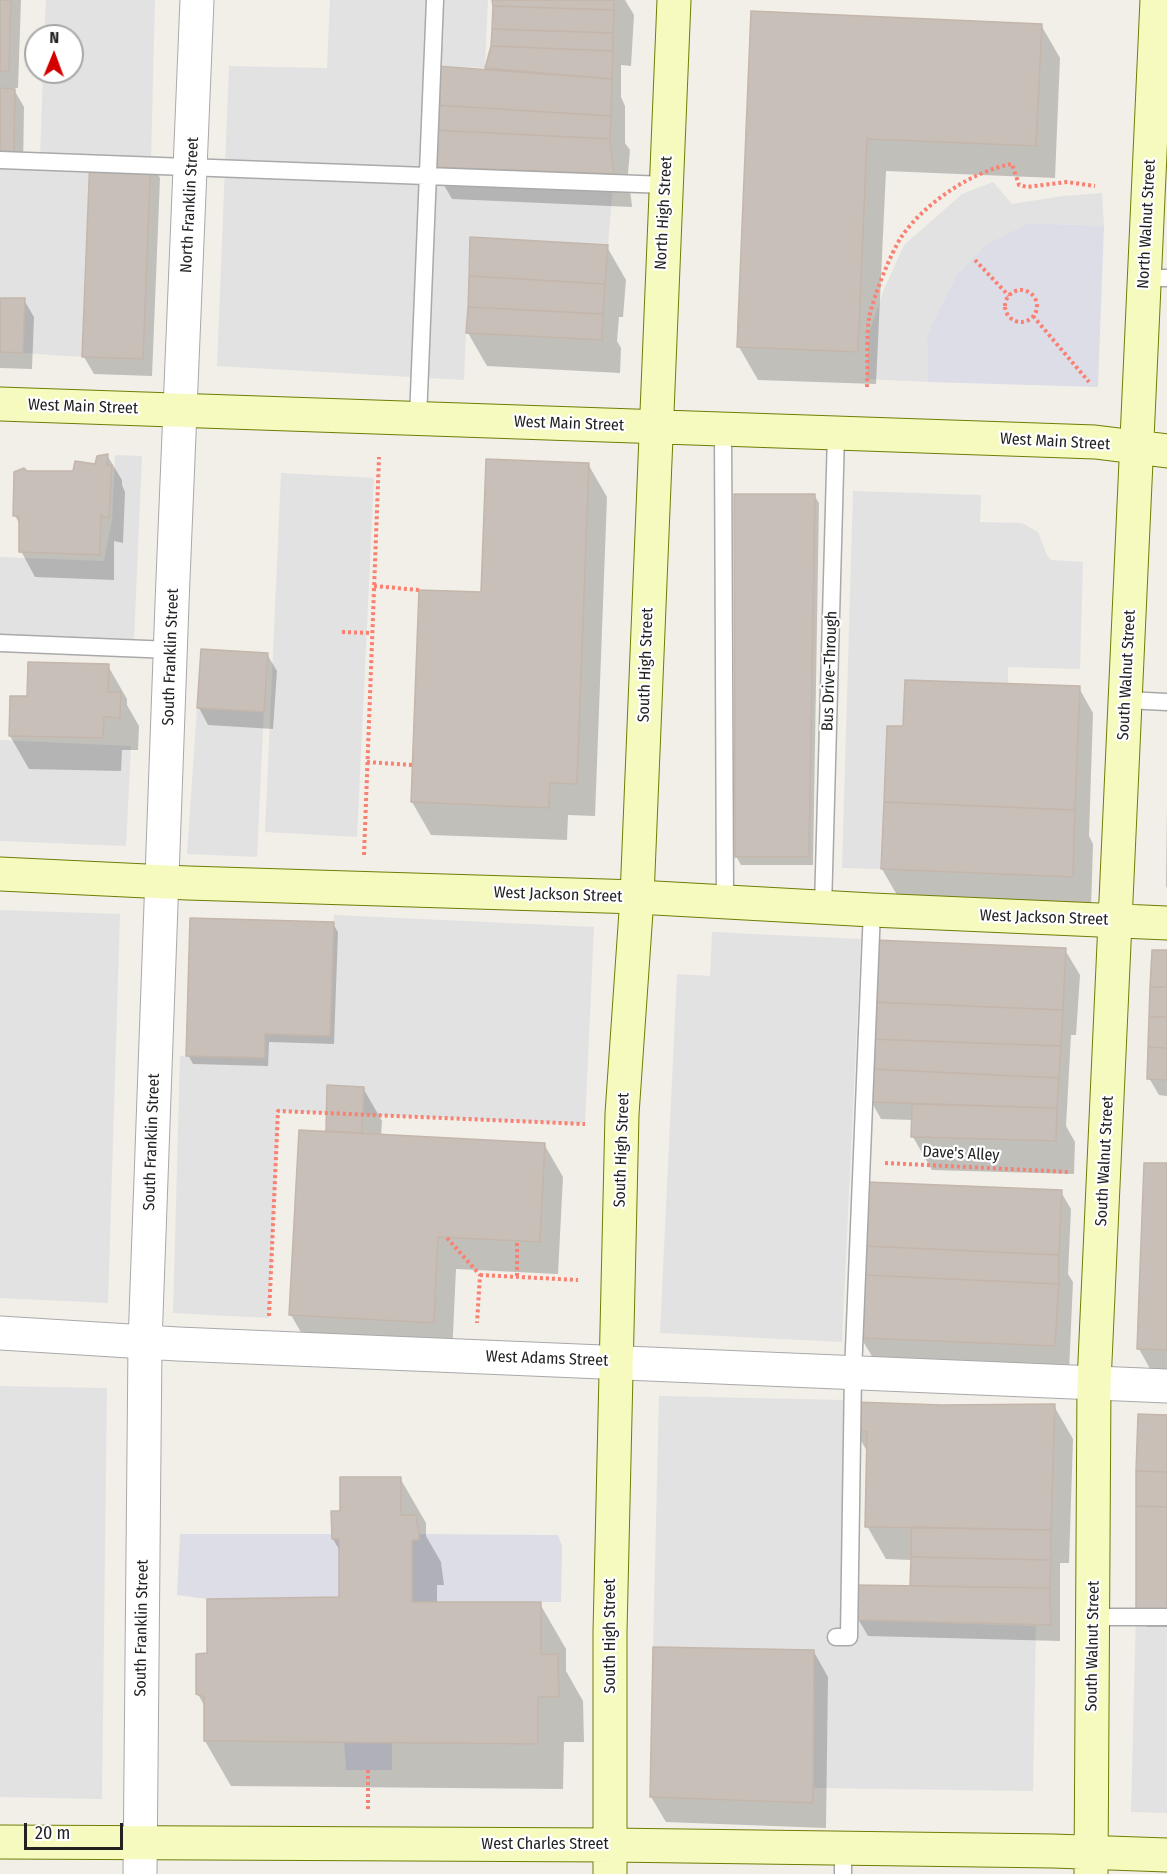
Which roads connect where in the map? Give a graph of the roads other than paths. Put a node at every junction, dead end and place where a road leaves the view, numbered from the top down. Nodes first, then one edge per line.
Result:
1 (198, 0) edge
2 (435, 0) edge
3 (674, 0) edge
4 (1157, 0) edge
5 (0, 160) edge
6 (192, 168) junction
7 (426, 175) junction
8 (666, 185) junction
9 (1155, 278) edge
10 (0, 404) edge
11 (181, 411) junction
12 (418, 419) junction
13 (655, 427) junction
14 (723, 430) junction
15 (836, 434) junction
16 (1152, 449) edge
17 (0, 643) edge
18 (171, 650) junction
19 (1126, 700) junction
20 (1167, 702) edge
21 (0, 874) edge
22 (162, 882) junction
23 (637, 897) junction
24 (725, 903) junction
25 (823, 908) junction
26 (872, 910) junction
27 (1116, 921) junction
28 (1167, 923) edge
29 (0, 1333) edge
30 (145, 1343) junction
31 (616, 1362) junction
32 (853, 1373) junction
33 (1094, 1383) junction
34 (1167, 1386) edge
35 (1093, 1617) junction
36 (1167, 1617) edge
37 (836, 1638) dead end
38 (0, 1842) edge
39 (1167, 1855) edge
40 (140, 1858) edge
41 (611, 1860) edge
42 (843, 1861) edge
43 (1091, 1863) edge

1 - 6 street, North Franklin Street
2 - 7 lane
3 - 8 main road, North High Street
4 - 9 main road, North Walnut Street
5 - 6 lane
6 - 7 lane
6 - 11 street, North Franklin Street
7 - 8 lane
7 - 12 lane
8 - 13 main road, North High Street
9 - 16 main road, North Walnut Street
10 - 11 main road, West Main Street
11 - 12 main road, West Main Street
11 - 18 street, South Franklin Street
12 - 13 main road, West Main Street
13 - 14 main road, West Main Street
13 - 23 main road, South High Street
14 - 15 main road, West Main Street
14 - 24 lane
15 - 16 main road, West Main Street
15 - 25 lane, Bus Drive-Through
16 - 19 main road, South Walnut Street
17 - 18 lane
18 - 22 street, South Franklin Street
19 - 20 lane
19 - 27 main road, South Walnut Street
21 - 22 main road, West Jackson Street
22 - 23 main road, West Jackson Street
22 - 30 street, South Franklin Street
23 - 24 main road, West Jackson Street
23 - 31 main road, South High Street
24 - 25 main road, West Jackson Street
25 - 26 main road, West Jackson Street
26 - 27 main road, West Jackson Street
26 - 32 lane
27 - 28 main road, West Jackson Street
27 - 33 main road, South Walnut Street
29 - 30 street, West Adams Street
30 - 31 street, West Adams Street
30 - 40 street, South Franklin Street
31 - 32 street, West Adams Street
31 - 41 main road, South High Street
32 - 33 street, West Adams Street
32 - 37 lane
33 - 34 street, West Adams Street
33 - 35 main road, South Walnut Street
35 - 36 lane
35 - 43 main road, South Walnut Street
38 - 40 main road, West Charles Street
39 - 43 main road, West Charles Street
40 - 41 main road, West Charles Street
41 - 42 main road, West Charles Street
42 - 43 main road, West Charles Street

